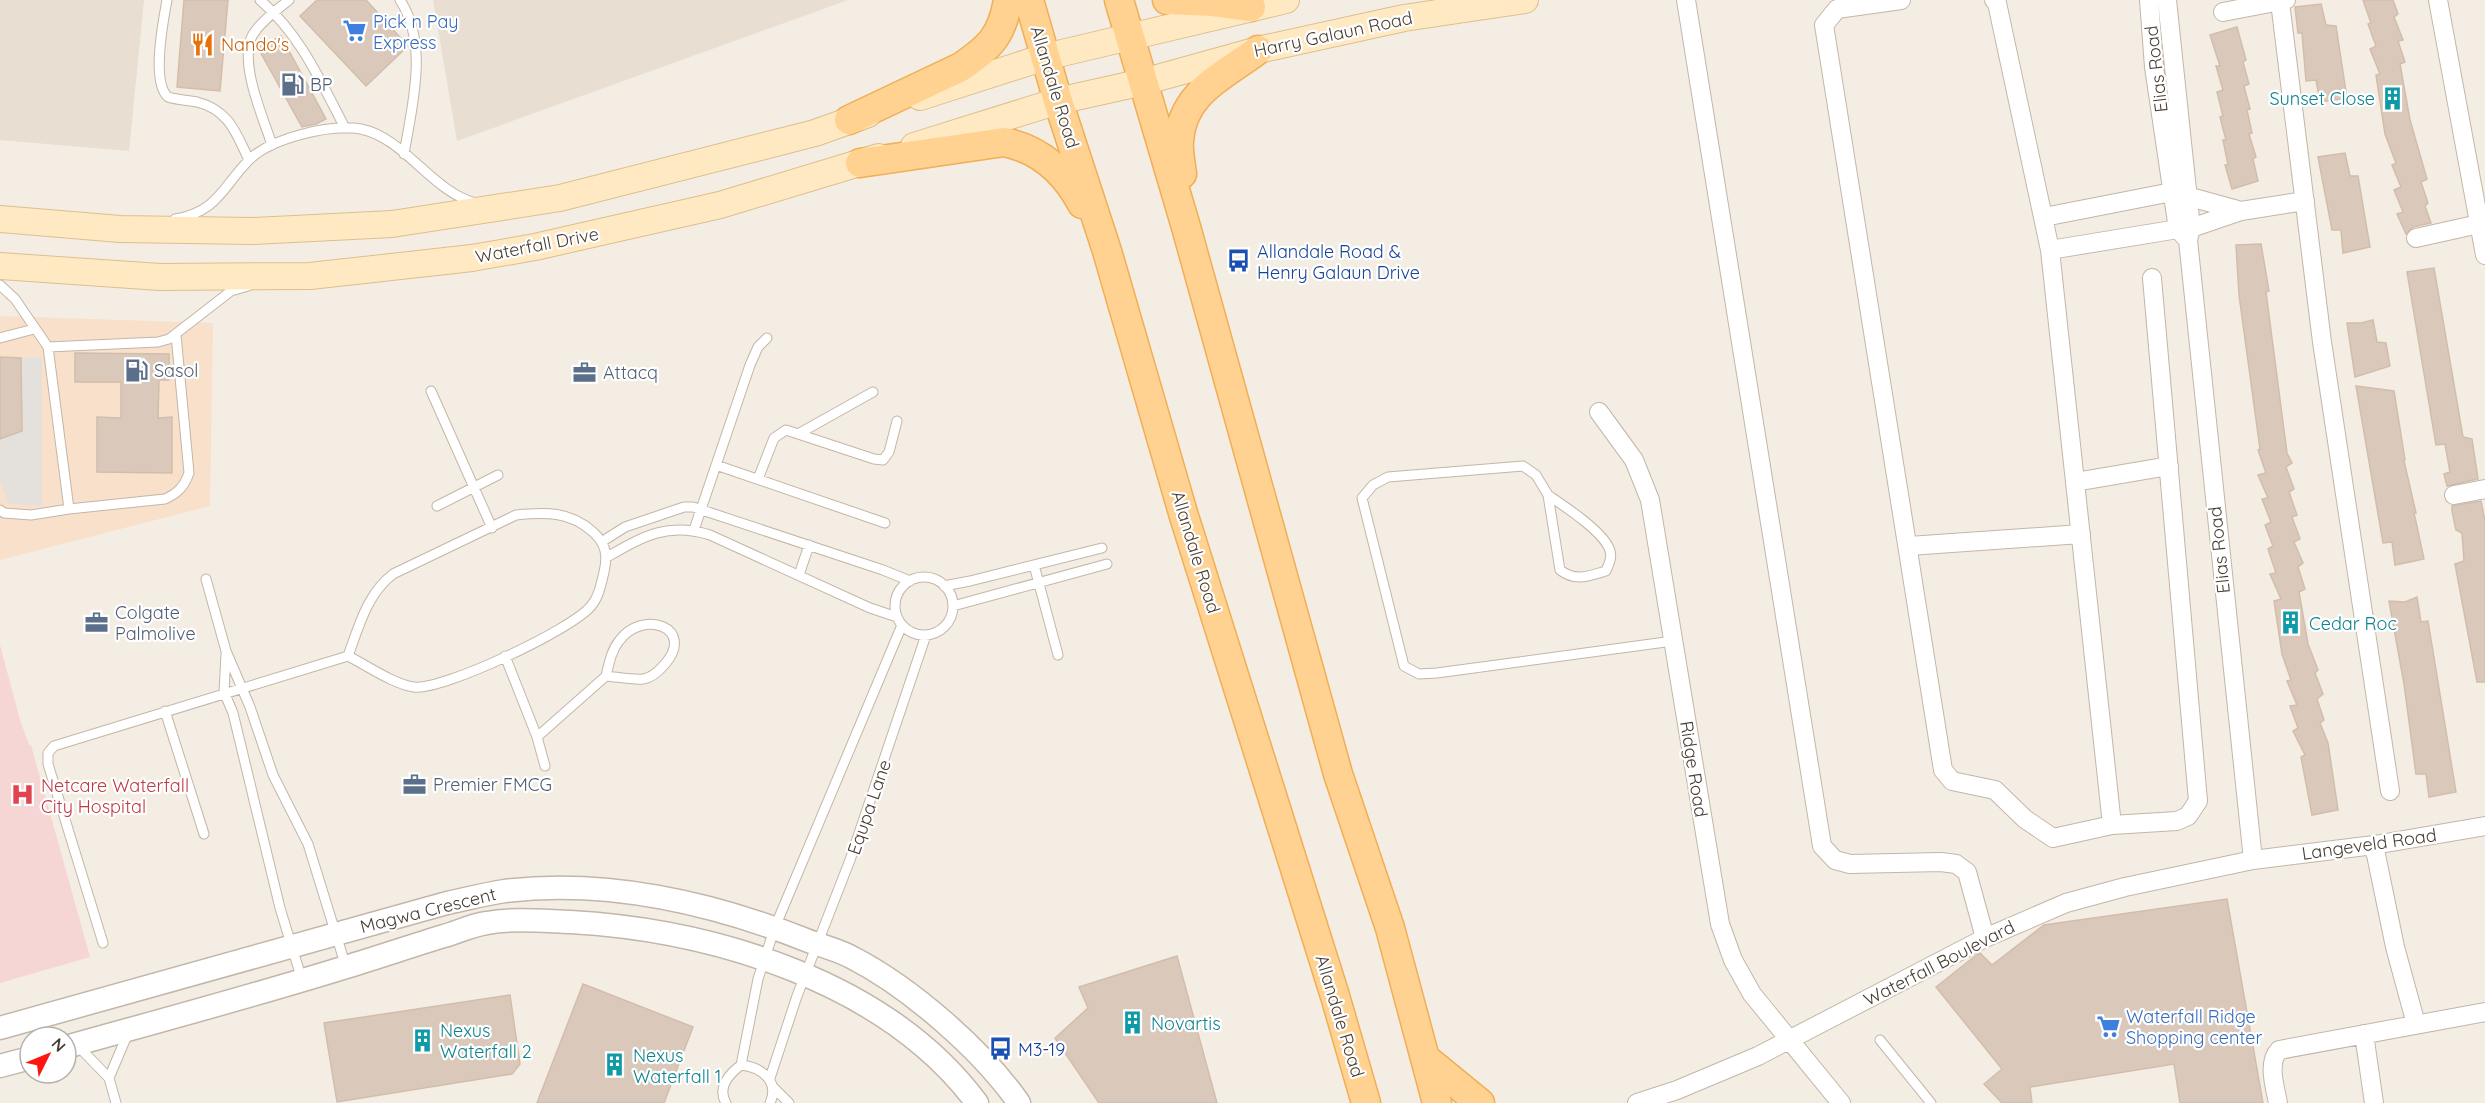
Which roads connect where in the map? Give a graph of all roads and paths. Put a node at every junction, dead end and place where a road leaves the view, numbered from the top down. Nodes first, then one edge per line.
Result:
1 (167, 0) edge
2 (260, 0) edge
3 (289, 0) edge
4 (400, 0) edge
5 (1008, 0) edge
6 (1029, 0) edge
7 (1119, 0) edge
8 (1167, 0) edge
9 (1286, 0) edge
10 (1525, 0) edge
11 (1686, 0) edge
12 (1901, 0) edge
13 (1994, 0) edge
14 (2149, 0) edge
15 (2166, 0) edge
16 (2438, 0) edge
17 (2283, 1) edge
18 (1251, 7) junction
19 (274, 12) junction
20 (2223, 12) dead end
21 (1130, 36) junction
22 (1258, 50) junction
23 (1045, 57) junction
24 (1143, 82) junction
25 (1058, 102) junction
26 (849, 120) junction
27 (345, 128) junction
28 (272, 145) junction
29 (404, 153) junction
30 (249, 159) junction
31 (860, 163) junction
32 (2180, 194) junction
33 (2305, 201) junction
34 (497, 208) junction
35 (2241, 211) junction
36 (2044, 217) junction
37 (0, 219) edge
38 (2479, 224) junction
39 (1186, 227) junction
40 (120, 229) junction
41 (2186, 232) junction
42 (2416, 238) dead end
43 (2050, 249) junction
44 (1107, 251) junction
45 (2485, 255) edge
46 (0, 266) edge
47 (310, 276) junction
48 (2152, 278) dead end
49 (0, 285) edge
50 (34, 329) junction
51 (176, 335) junction
52 (767, 338) dead end
53 (0, 339) edge
54 (48, 347) junction
55 (431, 391) dead end
56 (873, 392) dead end
57 (1599, 412) dead end
58 (897, 421) dead end
59 (798, 434) junction
60 (716, 465) junction
61 (2169, 466) junction
62 (498, 476) dead end
63 (758, 479) junction
64 (2075, 482) junction
65 (473, 487) junction
66 (2485, 489) edge
67 (1548, 495) junction
68 (2454, 495) dead end
69 (437, 506) dead end
70 (69, 509) junction
71 (701, 509) junction
72 (0, 510) edge
73 (885, 523) dead end
74 (492, 528) junction
75 (694, 530) junction
76 (2081, 534) junction
77 (603, 541) junction
78 (809, 545) junction
79 (1908, 546) junction
80 (1102, 548) dead end
81 (607, 557) junction
82 (1107, 564) dead end
83 (1034, 565) junction
84 (799, 575) junction
85 (206, 579) dead end
86 (910, 581) junction
87 (1040, 582) junction
88 (944, 586) junction
89 (952, 606) junction
90 (900, 621) junction
91 (926, 635) junction
92 (1673, 641) junction
93 (226, 651) junction
94 (1058, 655) dead end
95 (348, 656) junction
96 (505, 656) junction
97 (606, 676) junction
98 (243, 688) junction
99 (224, 692) junction
100 (165, 711) junction
101 (537, 737) junction
102 (545, 766) dead end
103 (2390, 791) dead end
104 (2112, 825) junction
105 (2485, 826) edge
106 (204, 834) dead end
107 (2374, 845) junction
108 (2253, 860) junction
109 (775, 927) junction
110 (336, 934) junction
111 (1985, 938) junction
112 (103, 943) dead end
113 (819, 945) junction
114 (292, 946) junction
115 (764, 960) junction
116 (346, 967) junction
117 (806, 977) junction
118 (302, 980) junction
119 (2485, 1012) edge
120 (2416, 1024) junction
121 (0, 1028) edge
122 (129, 1030) junction
123 (2364, 1034) junction
124 (1790, 1039) junction
125 (1880, 1040) dead end
126 (78, 1044) edge
127 (78, 1052) edge
128 (1425, 1058) junction
129 (18, 1061) edge
130 (741, 1065) junction
131 (0, 1066) edge
132 (109, 1078) junction
133 (771, 1082) junction
134 (116, 1103) edge
135 (726, 1103) edge
136 (770, 1103) edge
137 (789, 1103) edge
138 (977, 1103) edge
139 (1019, 1103) edge
140 (1366, 1103) edge
141 (1437, 1103) edge
142 (1480, 1103) edge
143 (1637, 1103) edge
144 (1841, 1103) edge
145 (1931, 1103) edge
146 (2278, 1103) edge
147 (2374, 1103) edge

1 - 30 lane
2 - 19 lane
3 - 19 lane
4 - 29 lane
5 - 26 main road
6 - 23 main road, Allandale Road
7 - 21 main road
8 - 18 main road
9 - 18 main road
10 - 22 main road, Harry Galaun Road
11 - 111 street
12 - 79 street
13 - 36 street
14 - 32 street, Elias Road
15 - 32 street, Elias Road
16 - 38 street
17 - 20 street
17 - 33 street
18 - 21 main road
19 - 27 lane
19 - 28 lane
21 - 23 main road
21 - 24 main road
22 - 24 main road, Harry Galaun Road
22 - 39 main road
23 - 25 main road, Allandale Road
23 - 26 main road
24 - 25 main road, Harry Galaun Road
24 - 39 main road
25 - 31 main road, Waterfall Drive
25 - 44 main road, Allandale Road
26 - 34 main road
27 - 28 lane
27 - 29 lane
28 - 30 lane
29 - 34 lane
30 - 40 lane
31 - 44 main road
31 - 47 main road, Waterfall Drive
32 - 35 street
32 - 36 street
32 - 41 street, Elias Road
33 - 35 street
33 - 103 street
34 - 40 main road
35 - 41 street
36 - 43 street
37 - 40 main road
38 - 42 street
38 - 45 street
39 - 128 main road
41 - 43 street
41 - 108 street, Elias Road
43 - 64 street
44 - 140 main road, Allandale Road
46 - 47 main road, Waterfall Drive
47 - 51 lane
48 - 61 street
49 - 50 lane
50 - 53 lane
50 - 54 lane
51 - 54 lane
51 - 70 lane
52 - 60 lane
54 - 70 lane
55 - 65 lane
56 - 59 lane
57 - 92 street, Ridge Road
58 - 59 lane
59 - 63 lane
60 - 63 lane
60 - 71 lane
61 - 64 street
61 - 104 street
62 - 65 lane
63 - 73 lane
64 - 76 street
65 - 69 lane
65 - 74 lane
66 - 68 street
67 - 67 lane
67 - 92 lane
70 - 72 lane
71 - 75 lane
71 - 77 lane
71 - 78 lane
74 - 77 lane
74 - 95 lane
75 - 81 lane
75 - 84 lane
76 - 79 street
76 - 104 street
77 - 81 lane
78 - 84 lane
78 - 86 lane
79 - 104 street
80 - 83 lane
81 - 96 lane
82 - 87 lane
83 - 87 lane
83 - 88 lane
84 - 90 lane
85 - 93 lane
86 - 88 lane
86 - 90 lane
87 - 89 lane
87 - 94 lane
88 - 89 lane
89 - 91 lane
90 - 91 lane
90 - 109 lane, Equpa Lane
91 - 113 lane, Equpa Lane
92 - 124 street, Ridge Road
93 - 98 lane
93 - 99 lane
95 - 96 lane
95 - 98 lane
96 - 101 lane
97 - 97 lane
97 - 101 lane
98 - 99 lane
98 - 110 lane
99 - 100 lane
99 - 114 lane
100 - 106 lane
100 - 112 lane
101 - 102 lane
105 - 107 street, Langeveld Road
107 - 108 street, Langeveld Road
107 - 120 street
108 - 111 street, Waterfall Boulevard
109 - 110 street, Magwa Crescent
109 - 113 street, Magwa Crescent
109 - 115 lane, Equpa Lane
110 - 114 street, Magwa Crescent
110 - 116 lane
111 - 124 street, Waterfall Boulevard
113 - 117 lane, Equpa Lane
113 - 139 street, Magwa Crescent
114 - 118 lane
114 - 121 street, Magwa Crescent
115 - 116 street, Magwa Crescent
115 - 117 street, Magwa Crescent
115 - 130 lane, Equpa Lane
116 - 118 street, Magwa Crescent
117 - 133 lane, Equpa Lane
117 - 138 street, Magwa Crescent
118 - 122 street, Magwa Crescent
119 - 120 street
120 - 123 street
122 - 126 street, Magwa Crescent
122 - 132 lane
123 - 146 street
123 - 147 street
124 - 143 street, Waterfall Boulevard
124 - 144 street, Ridge Road
125 - 145 lane
127 - 132 lane
128 - 141 main road
128 - 142 main road
129 - 131 street
130 - 133 lane
130 - 135 lane
132 - 134 lane
133 - 136 lane, Equpa Lane
133 - 137 lane

